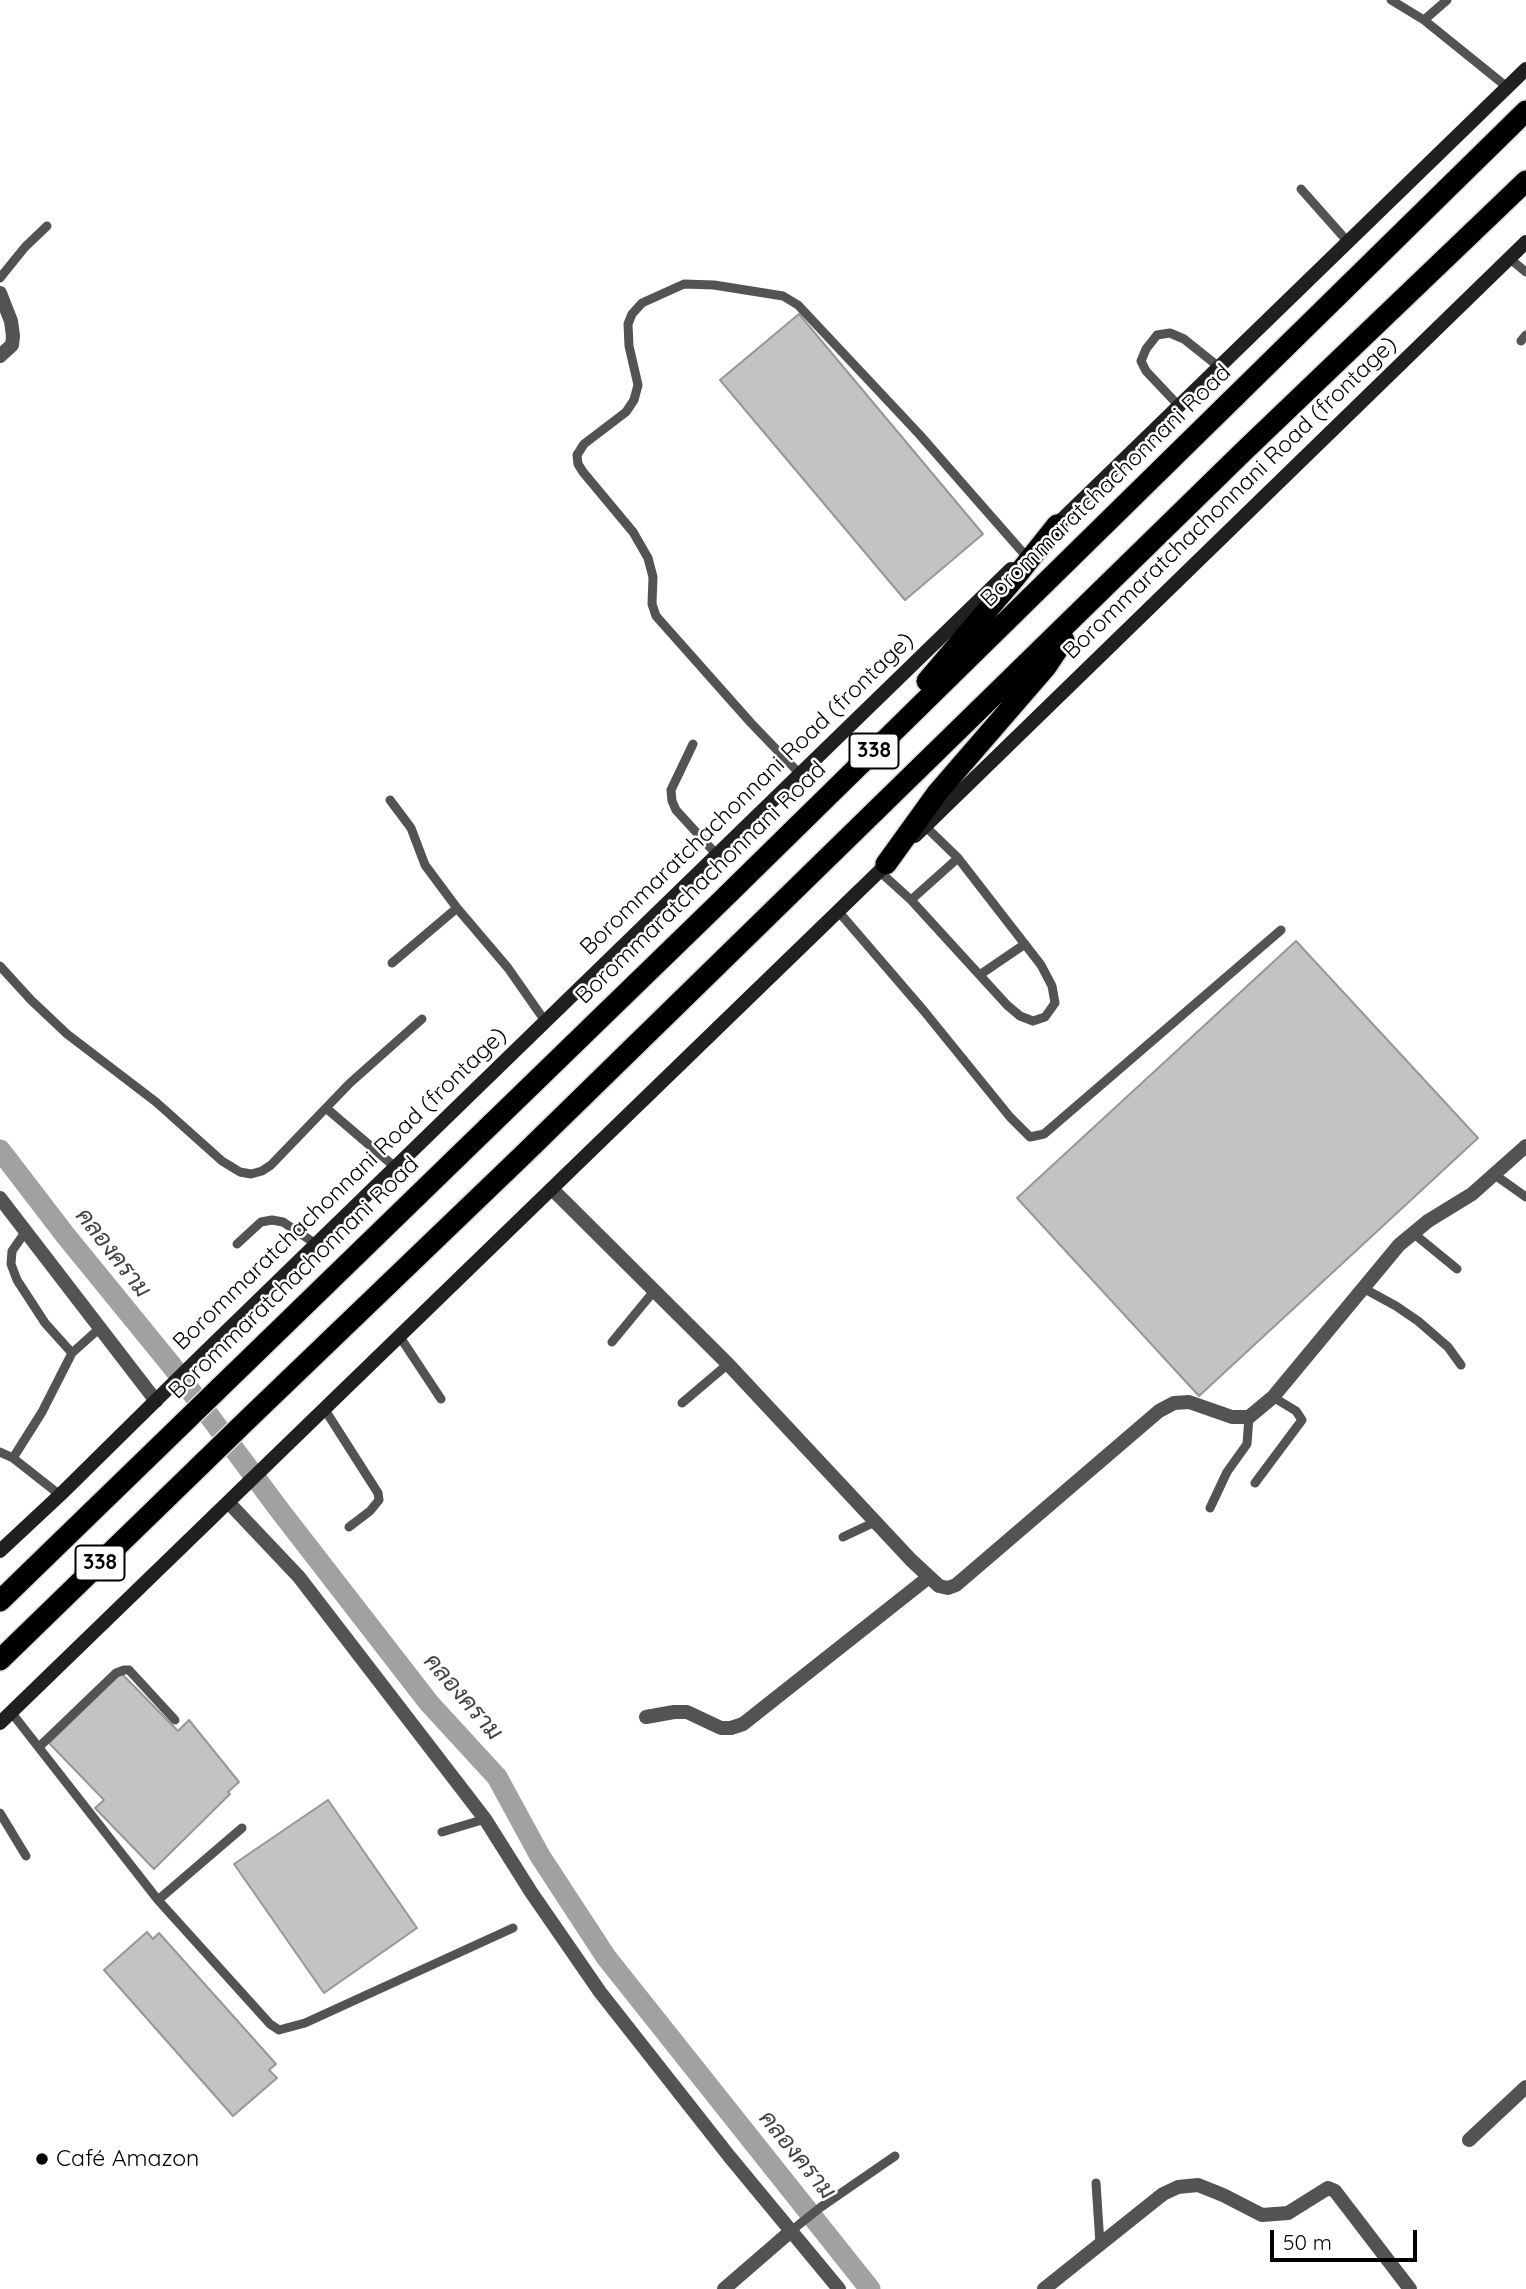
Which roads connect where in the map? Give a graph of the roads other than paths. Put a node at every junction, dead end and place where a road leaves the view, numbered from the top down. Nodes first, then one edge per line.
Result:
1 (1391, 0) edge
2 (1447, 0) edge
3 (1424, 20) junction
4 (1526, 69) edge
5 (1507, 87) junction
6 (1526, 111) edge
7 (1526, 181) edge
8 (1301, 189) dead end
9 (47, 226) dead end
10 (1348, 242) junction
11 (1526, 242) edge
12 (1509, 258) junction
13 (1526, 272) edge
14 (0, 278) edge
15 (0, 293) edge
16 (0, 356) edge
17 (1219, 368) junction
18 (1179, 406) junction
19 (1057, 525) junction
20 (1025, 555) junction
21 (1087, 607) junction
22 (693, 744) dead end
23 (857, 767) junction
24 (800, 774) junction
25 (390, 800) dead end
26 (925, 826) junction
27 (717, 855) junction
28 (958, 858) junction
29 (883, 867) junction
30 (911, 900) junction
31 (457, 908) junction
32 (838, 911) junction
33 (1281, 930) dead end
34 (1025, 944) junction
35 (392, 964) dead end
36 (0, 966) edge
37 (981, 974) junction
38 (422, 1019) dead end
39 (545, 1021) junction
40 (326, 1108) junction
41 (1526, 1146) edge
42 (395, 1167) junction
43 (1495, 1175) junction
44 (552, 1189) junction
45 (1526, 1197) edge
46 (0, 1198) edge
47 (26, 1231) junction
48 (1413, 1233) junction
49 (237, 1244) dead end
50 (316, 1244) junction
51 (1457, 1269) dead end
52 (1363, 1288) junction
53 (654, 1291) junction
54 (101, 1327) junction
55 (400, 1337) junction
56 (612, 1342) dead end
57 (72, 1353) junction
58 (728, 1364) junction
59 (1461, 1365) dead end
60 (1273, 1397) junction
61 (159, 1398) junction
62 (441, 1399) dead end
63 (682, 1403) dead end
64 (325, 1410) junction
65 (1249, 1417) junction
66 (0, 1452) edge
67 (13, 1458) junction
68 (1255, 1483) dead end
69 (60, 1495) junction
70 (231, 1501) junction
71 (1210, 1508) dead end
72 (876, 1522) junction
73 (349, 1527) dead end
74 (843, 1537) dead end
75 (0, 1551) edge
76 (929, 1577) junction
77 (0, 1601) edge
78 (0, 1660) edge
79 (11, 1712) junction
80 (646, 1717) dead end
81 (175, 1720) dead end
82 (0, 1723) edge
83 (39, 1747) junction
84 (0, 1813) edge
85 (485, 1819) junction
86 (242, 1828) dead end
87 (442, 1832) dead end
88 (26, 1856) dead end
89 (158, 1900) junction
90 (513, 1928) dead end
91 (1526, 2087) edge
92 (1469, 2140) dead end
93 (895, 2156) dead end
94 (1096, 2183) dead end
95 (791, 2231) junction
96 (1100, 2244) junction
97 (724, 2289) edge
98 (839, 2289) edge
99 (1044, 2289) edge
100 (1410, 2289) edge

1 - 3 lane
2 - 3 lane
3 - 5 lane
4 - 5 main road, Borommaratchachonnani Road (frontage) / 338
5 - 10 main road, Borommaratchachonnani Road (frontage) / 338
6 - 23 highway, Borommaratchachonnani Road / 338
7 - 21 highway, 338
8 - 10 lane
9 - 14 lane
10 - 17 main road, Borommaratchachonnani Road (frontage) / 338
11 - 12 main road, Borommaratchachonnani Road (frontage) / 338
12 - 13 lane
12 - 26 main road, Borommaratchachonnani Road (frontage) / 338
15 - 16 street
17 - 18 main road, Borommaratchachonnani Road (frontage) / 338
17 - 18 lane
18 - 19 main road, Borommaratchachonnani Road (frontage) / 338
19 - 20 main road, Borommaratchachonnani Road (frontage) / 338
19 - 23 highway
20 - 24 main road, Borommaratchachonnani Road (frontage) / 338
20 - 24 lane
21 - 29 highway
21 - 78 highway, 338
22 - 27 lane
23 - 77 highway, Borommaratchachonnani Road / 338
24 - 27 main road, Borommaratchachonnani Road (frontage) / 338
25 - 31 lane
26 - 28 lane
26 - 29 main road, Borommaratchachonnani Road (frontage) / 338
27 - 39 main road, Borommaratchachonnani Road (frontage) / 338
28 - 30 lane
28 - 34 lane
29 - 30 lane
29 - 32 main road, Borommaratchachonnani Road (frontage) / 338
30 - 37 lane
31 - 35 lane
31 - 39 lane
32 - 33 lane
32 - 44 main road, Borommaratchachonnani Road (frontage) / 338
34 - 37 lane
34 - 37 lane
36 - 40 lane
38 - 40 lane
39 - 42 main road, Borommaratchachonnani Road (frontage) / 338
40 - 42 lane
41 - 43 street
42 - 50 main road, Borommaratchachonnani Road (frontage) / 338
43 - 45 lane
43 - 48 street
44 - 53 street
44 - 55 main road, Borommaratchachonnani Road (frontage) / 338
46 - 47 street
47 - 54 street
47 - 57 lane
48 - 51 lane
48 - 52 street
49 - 50 lane
50 - 61 main road, Borommaratchachonnani Road (frontage) / 338
52 - 59 lane
52 - 60 street
53 - 56 lane
53 - 58 street
54 - 57 lane
54 - 61 street
55 - 62 lane
55 - 64 main road, Borommaratchachonnani Road (frontage) / 338
57 - 67 lane
58 - 63 lane
58 - 72 street
60 - 65 street
60 - 68 lane
61 - 69 main road, Borommaratchachonnani Road (frontage) / 338
64 - 70 main road, Borommaratchachonnani Road (frontage) / 338
64 - 73 lane
65 - 71 lane
65 - 76 street
66 - 67 lane
67 - 69 lane
69 - 75 main road, Borommaratchachonnani Road (frontage) / 338
70 - 79 main road, Borommaratchachonnani Road (frontage) / 338
70 - 85 street
72 - 74 lane
72 - 76 street
76 - 80 street
79 - 82 main road, Borommaratchachonnani Road (frontage) / 338
79 - 83 lane
81 - 83 lane
83 - 89 lane
84 - 88 lane
85 - 87 lane
85 - 95 street
86 - 89 lane
89 - 90 lane
91 - 92 street
93 - 95 lane
94 - 96 lane
95 - 97 street
95 - 98 street
96 - 99 street
96 - 100 street

